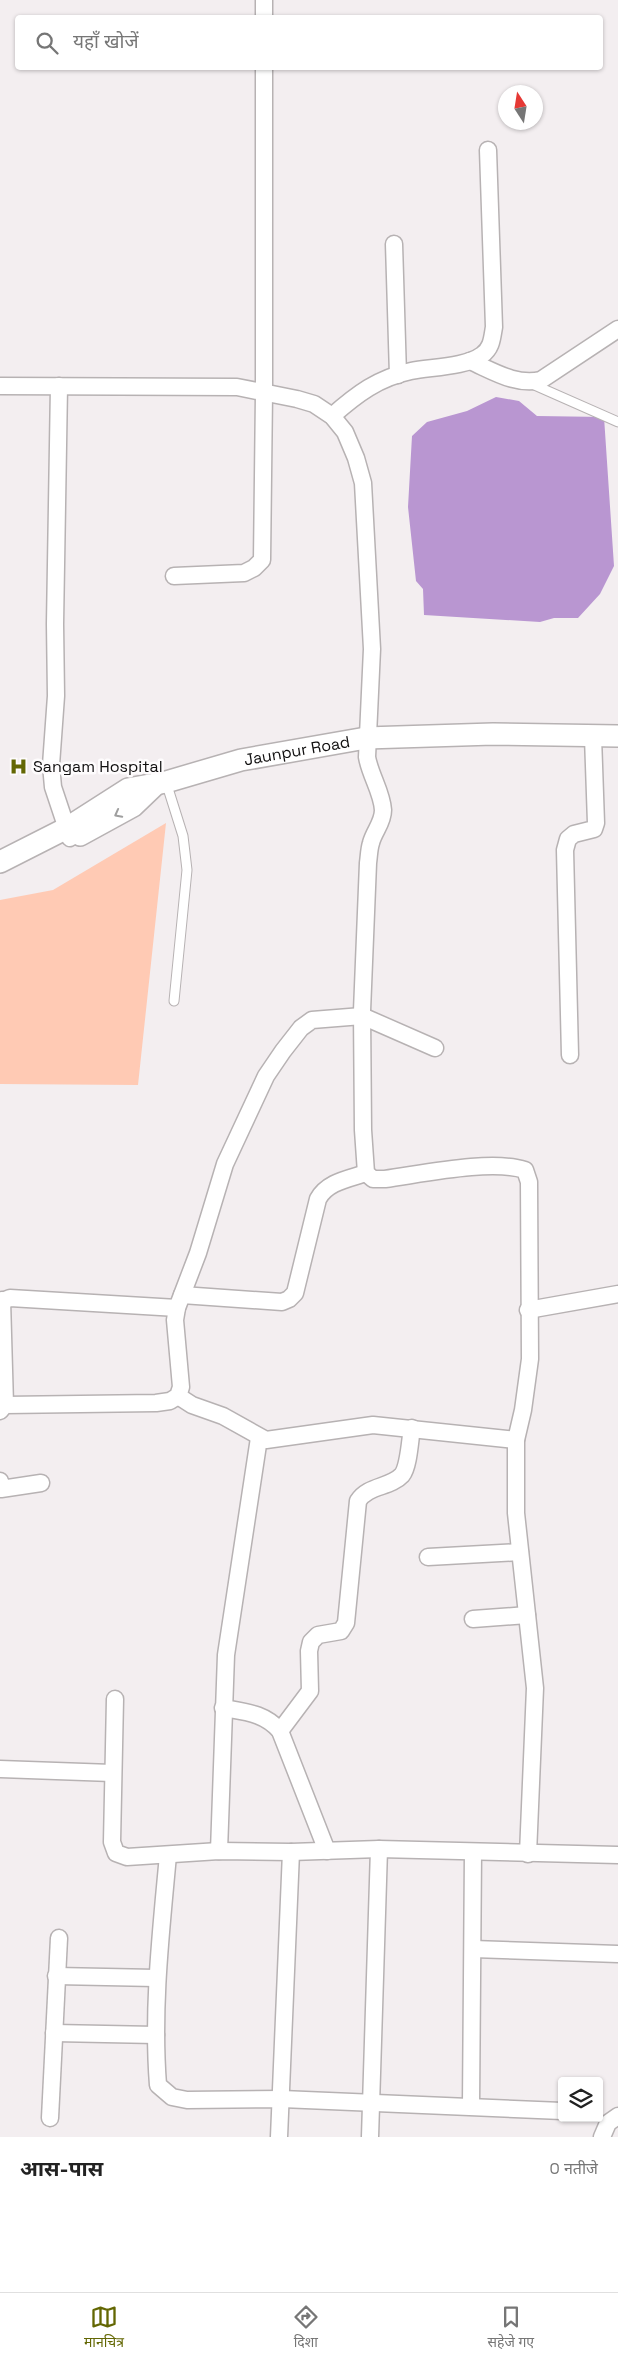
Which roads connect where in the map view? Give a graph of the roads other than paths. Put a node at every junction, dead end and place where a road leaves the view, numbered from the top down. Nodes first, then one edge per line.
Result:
1 (264, 0) edge
2 (264, 15) edge
3 (264, 70) edge
4 (488, 150) dead end
5 (394, 244) dead end
6 (618, 330) edge
7 (470, 361) junction
8 (398, 375) junction
9 (529, 383) junction
10 (0, 386) edge
11 (59, 386) junction
12 (264, 393) junction
13 (332, 416) junction
14 (618, 422) edge
15 (174, 576) dead end
16 (618, 736) edge
17 (593, 737) junction
18 (366, 738) junction
19 (161, 783) junction
20 (69, 834) junction
21 (0, 862) edge
22 (0, 876) edge
23 (174, 1001) dead end
24 (362, 1016) junction
25 (435, 1048) dead end
26 (570, 1055) dead end
27 (366, 1173) junction
28 (618, 1294) edge
29 (1, 1301) edge
30 (180, 1302) junction
31 (528, 1310) junction
32 (178, 1396) junction
33 (2, 1408) edge
34 (412, 1428) junction
35 (258, 1438) junction
36 (516, 1440) junction
37 (0, 1481) edge
38 (41, 1483) dead end
39 (520, 1552) junction
40 (428, 1557) dead end
41 (527, 1615) junction
42 (473, 1619) dead end
43 (116, 1699) dead end
44 (223, 1708) junction
45 (280, 1732) junction
46 (0, 1769) edge
47 (112, 1774) junction
48 (379, 1849) junction
49 (219, 1851) junction
50 (327, 1851) junction
51 (292, 1852) junction
52 (473, 1852) junction
53 (528, 1854) junction
54 (168, 1855) junction
55 (618, 1856) edge
56 (59, 1938) dead end
57 (473, 1949) junction
58 (618, 1954) edge
59 (56, 1976) junction
60 (156, 1978) junction
61 (54, 2033) junction
62 (156, 2036) junction
63 (282, 2099) junction
64 (373, 2103) junction
65 (471, 2106) junction
66 (558, 2111) edge
67 (603, 2113) edge
68 (618, 2115) edge
69 (50, 2118) dead end
70 (279, 2137) edge
71 (370, 2137) edge
72 (602, 2137) edge

1 - 2 street
3 - 12 street
4 - 7 street
5 - 8 street
6 - 9 street
7 - 8 street
7 - 9 street
8 - 13 street
9 - 14 lane
10 - 11 street
11 - 12 street
11 - 20 street
12 - 13 street
12 - 15 street
13 - 18 street
16 - 17 street, Jaunpur Road
17 - 18 street, Jaunpur Road
17 - 26 street
18 - 19 street, Jaunpur Road
18 - 24 street
19 - 20 street
19 - 23 lane
20 - 21 street
20 - 22 street
24 - 25 street
24 - 27 street
24 - 30 street
27 - 30 street
27 - 31 street
28 - 31 street
29 - 30 street
29 - 33 street
30 - 32 street
31 - 36 street
32 - 33 street
32 - 35 street
34 - 35 street
34 - 36 street
34 - 45 street
35 - 44 street
36 - 39 street
37 - 38 street
39 - 40 street
39 - 41 street
41 - 42 street
41 - 53 street
43 - 47 street
44 - 45 street
44 - 49 street
45 - 50 street
46 - 47 street
47 - 54 street
48 - 50 street
48 - 52 street
48 - 64 street
49 - 51 street
49 - 54 street
50 - 51 street
51 - 63 street
52 - 53 street
52 - 57 street
53 - 55 street
54 - 60 street
56 - 59 street
57 - 58 street
57 - 65 street
59 - 60 street
59 - 61 street
60 - 62 street
61 - 62 street
61 - 69 street
62 - 63 street
63 - 64 street
63 - 70 street
64 - 65 street
64 - 71 street
65 - 66 street
67 - 68 street
68 - 72 street

